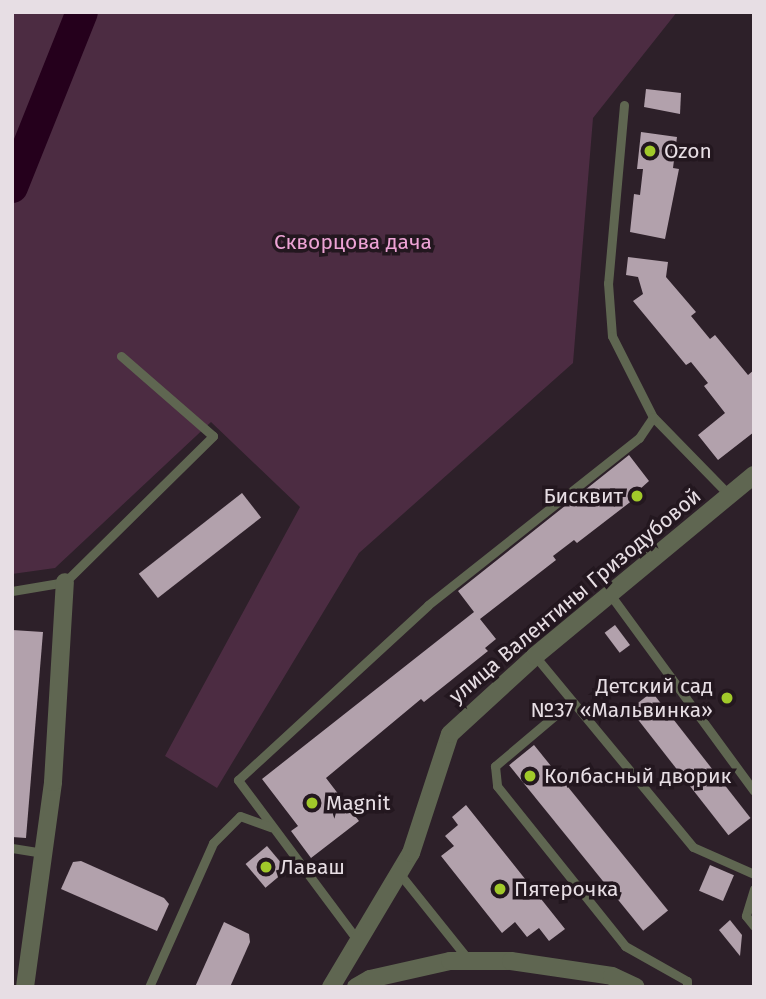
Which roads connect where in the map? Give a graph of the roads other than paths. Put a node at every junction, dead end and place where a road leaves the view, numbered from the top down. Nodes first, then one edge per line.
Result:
1 (624, 105) dead end
2 (121, 356) dead end
3 (653, 417) junction
4 (754, 475) edge
5 (729, 495) junction
6 (65, 582) junction
7 (12, 591) edge
8 (609, 593) junction
9 (535, 656) junction
10 (572, 701) junction
11 (754, 791) edge
12 (273, 827) junction
13 (12, 848) edge
14 (42, 853) junction
15 (400, 873) junction
16 (754, 874) edge
17 (754, 889) edge
18 (754, 926) edge
19 (359, 943) junction
20 (470, 961) junction
21 (396, 980) edge
22 (607, 982) edge
23 (25, 987) edge
24 (149, 987) edge
25 (331, 987) edge
26 (356, 987) edge
27 (636, 987) edge
28 (687, 987) edge

1 - 3 lane
2 - 6 lane
3 - 5 lane
3 - 12 lane
4 - 5 street, улица Валентины Гризодубовой
5 - 8 street, улица Валентины Гризодубовой
6 - 7 lane
6 - 14 street
8 - 9 street, улица Валентины Гризодубовой
8 - 11 lane
9 - 10 lane
9 - 15 street, улица Валентины Гризодубовой
10 - 16 lane
10 - 28 lane
12 - 19 lane
12 - 24 lane
13 - 14 lane
14 - 23 street
15 - 19 street, улица Валентины Гризодубовой
15 - 20 lane
17 - 18 lane
19 - 25 street, улица Валентины Гризодубовой
20 - 21 street
20 - 22 street
21 - 26 street
22 - 27 street

